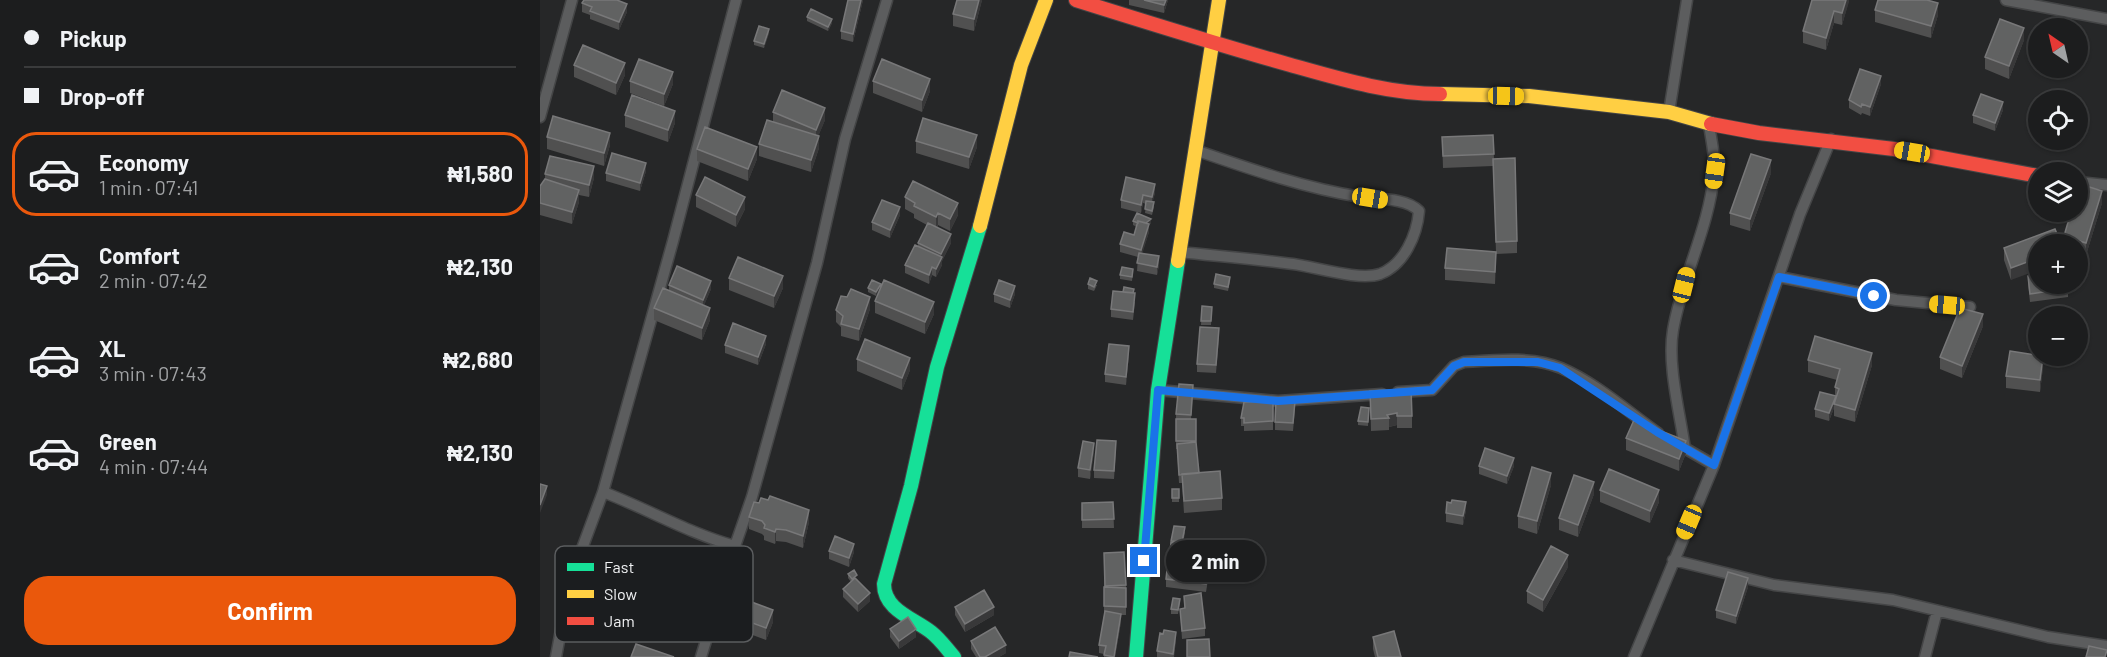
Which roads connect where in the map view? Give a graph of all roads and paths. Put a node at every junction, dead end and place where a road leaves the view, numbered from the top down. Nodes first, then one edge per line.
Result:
1 (573, 0) edge
2 (736, 0) edge
3 (887, 0) edge
4 (1046, 0) edge
5 (1076, 0) edge
6 (1219, 0) edge
7 (1687, 0) edge
8 (2006, 0) edge
9 (2107, 19) edge
10 (1212, 44) junction
11 (1669, 112) junction
12 (540, 117) edge
13 (1709, 124) junction
14 (1831, 139) junction
15 (1196, 150) junction
16 (2028, 174) edge
17 (2088, 183) edge
18 (2107, 185) edge
19 (1179, 252) junction
20 (1779, 277) junction
21 (1970, 307) dead end
22 (1158, 390) junction
23 (1685, 449) junction
24 (1714, 465) junction
25 (603, 492) junction
26 (583, 546) edge
27 (735, 546) joint
28 (1673, 560) junction
29 (1937, 611) junction
30 (559, 642) edge
31 (706, 642) edge
32 (2107, 646) edge
33 (556, 657) edge
34 (701, 657) edge
35 (954, 657) edge
36 (1136, 657) edge
37 (1634, 657) edge
38 (1925, 657) edge

1 - 12 street
2 - 25 street
3 - 27 street
4 - 35 street
5 - 10 street
6 - 10 street
7 - 11 street
8 - 9 street
10 - 11 street
10 - 15 street
11 - 13 street
13 - 14 street
13 - 23 street
14 - 16 street
14 - 20 street
15 - 19 street
15 - 19 street
17 - 18 street
19 - 22 street
20 - 21 street
20 - 24 street
22 - 23 street
22 - 36 street
23 - 24 street
24 - 28 street
25 - 26 street
25 - 27 street
28 - 29 street
28 - 37 street
29 - 32 street
29 - 38 street
30 - 33 street
31 - 34 street

